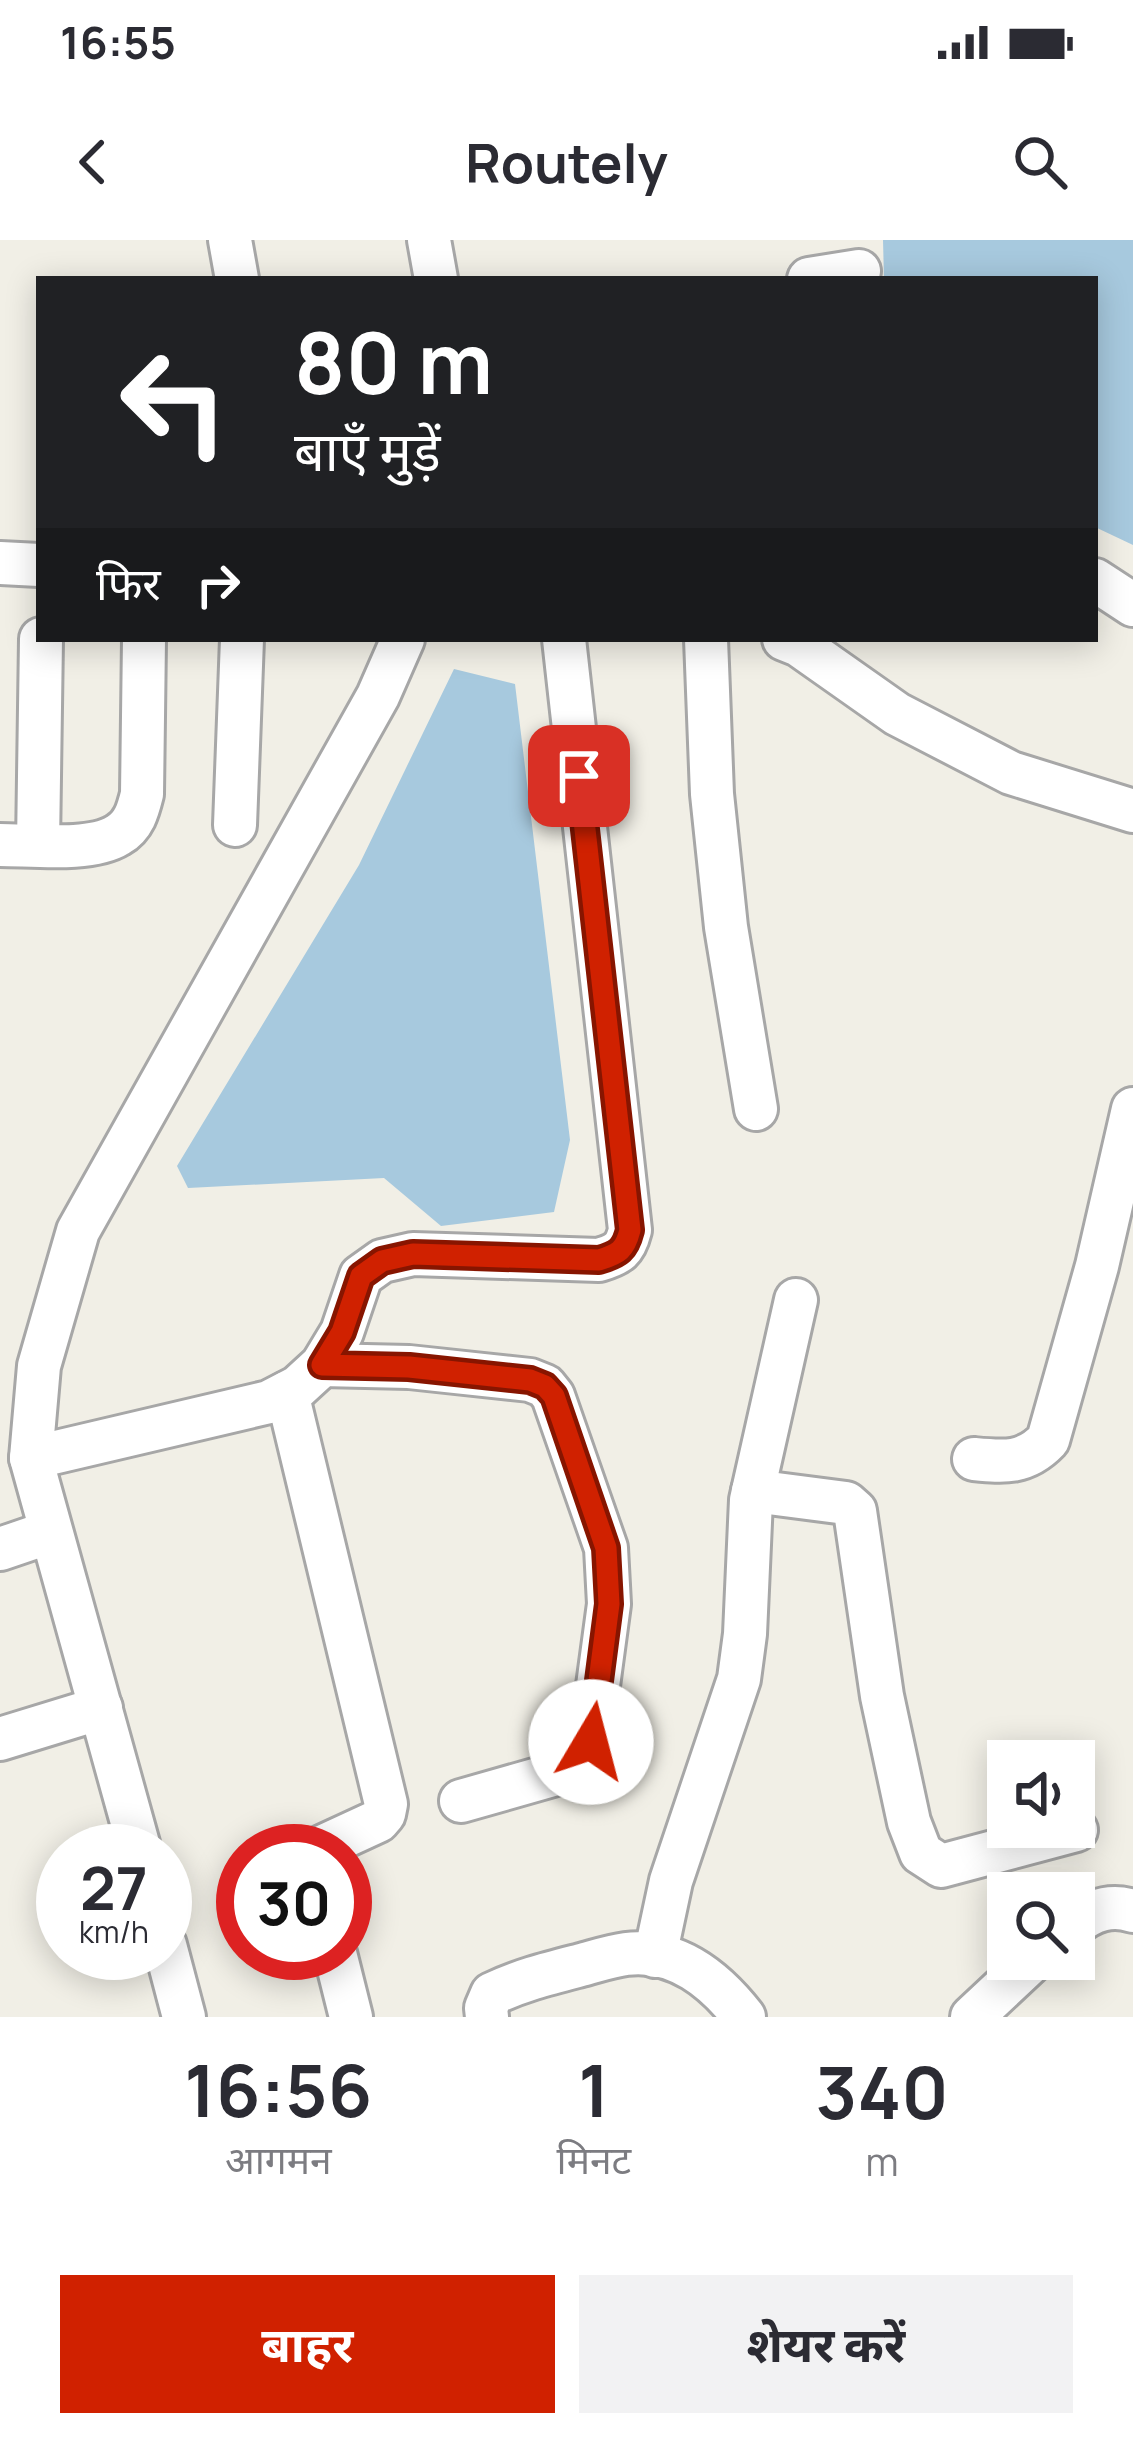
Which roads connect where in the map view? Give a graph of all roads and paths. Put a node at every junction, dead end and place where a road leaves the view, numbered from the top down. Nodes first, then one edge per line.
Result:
1 (230, 240) edge
2 (429, 240) edge
3 (859, 271) dead end
4 (236, 276) edge
5 (435, 276) edge
6 (828, 276) edge
7 (0, 563) edge
8 (36, 565) edge
9 (1098, 582) edge
10 (1133, 605) edge
11 (41, 642) edge
12 (144, 642) edge
13 (242, 642) edge
14 (402, 642) edge
15 (564, 642) edge
16 (706, 642) edge
17 (792, 642) edge
18 (1133, 811) edge
19 (236, 825) dead end
20 (19, 845) edge
21 (756, 1108) dead end
22 (1133, 1109) edge
23 (1124, 1195) edge
24 (796, 1300) dead end
25 (322, 1365) junction
26 (287, 1393) junction
27 (31, 1458) junction
28 (974, 1459) dead end
29 (752, 1490) junction
30 (50, 1532) junction
31 (0, 1549) edge
32 (101, 1708) junction
33 (0, 1739) edge
34 (460, 1801) dead end
35 (133, 1824) edge
36 (372, 1824) edge
37 (1008, 1848) edge
38 (1133, 1911) edge
39 (1095, 1913) edge
40 (655, 1956) junction
41 (174, 1980) edge
42 (342, 1980) edge
43 (1012, 1980) edge
44 (184, 2017) edge
45 (351, 2017) edge
46 (487, 2017) edge
47 (744, 2017) edge
48 (972, 2017) edge

1 - 4 street
2 - 5 street
3 - 6 street
7 - 8 street
9 - 10 street
11 - 20 street
12 - 20 street
13 - 19 street
14 - 27 street
15 - 25 street
16 - 21 street
17 - 18 street
22 - 23 street
23 - 28 street
24 - 29 street
25 - 26 street
25 - 34 street
26 - 27 street
26 - 36 street
27 - 30 street
29 - 37 street
29 - 40 street
30 - 31 street
30 - 32 street
32 - 33 street
32 - 35 street
38 - 39 street
40 - 46 street
40 - 47 street
41 - 44 street
42 - 45 street
43 - 48 street

